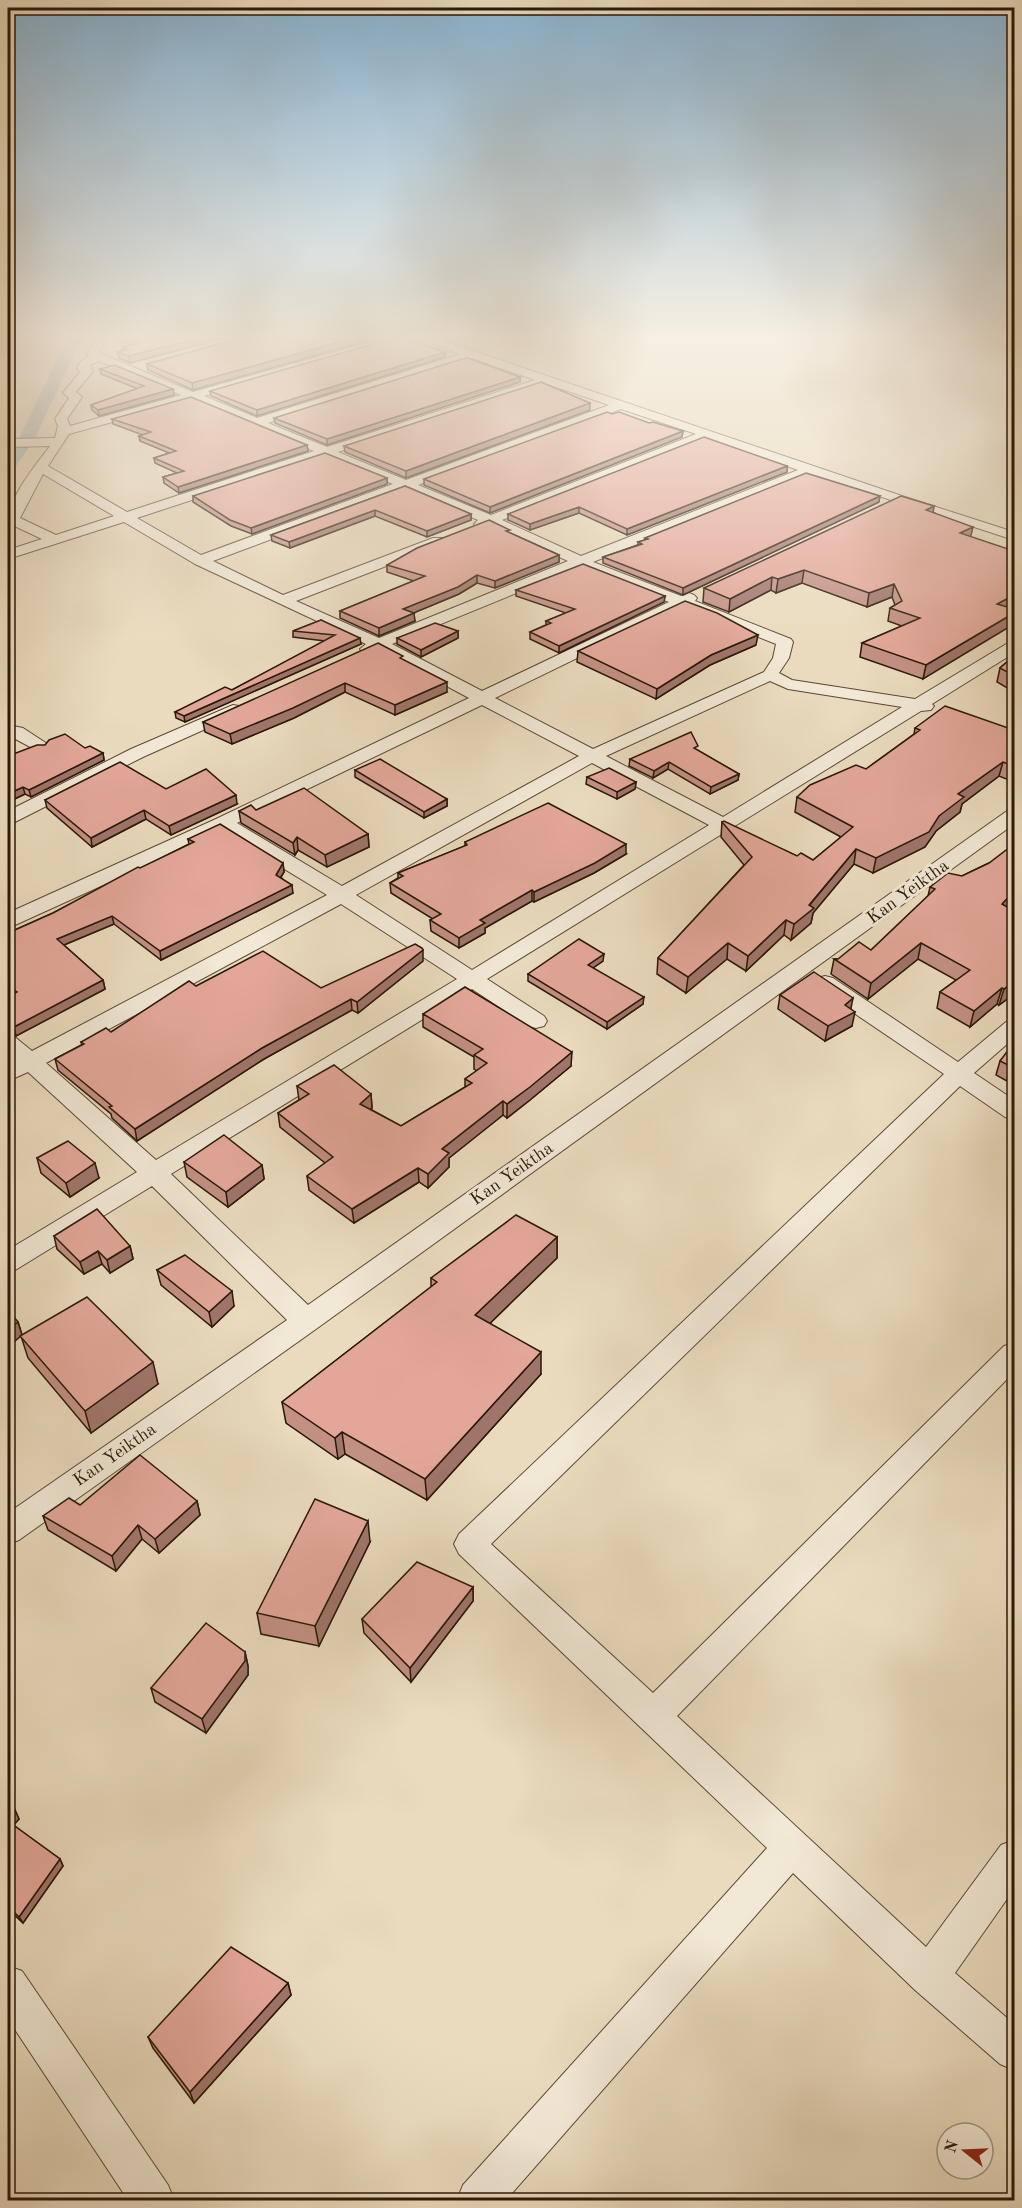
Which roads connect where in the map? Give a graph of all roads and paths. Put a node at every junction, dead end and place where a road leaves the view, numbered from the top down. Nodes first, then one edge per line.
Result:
1 (47, 441) edge
2 (58, 441) edge
3 (301, 441) edge
4 (359, 441) edge
5 (522, 441) edge
6 (693, 441) edge
7 (726, 441) edge
8 (8, 443) edge
9 (326, 452) junction
10 (41, 466) junction
11 (811, 470) junction
12 (402, 485) junction
13 (900, 500) junction
14 (879, 509) edge
15 (127, 517) junction
16 (490, 520) junction
17 (470, 528) edge
18 (451, 536) edge
19 (1014, 536) edge
20 (55, 540) junction
21 (8, 555) edge
22 (200, 561) junction
23 (580, 562) junction
24 (702, 592) dead end
25 (283, 601) junction
26 (682, 601) junction
27 (379, 644) junction
28 (1014, 646) edge
29 (358, 653) edge
30 (770, 675) junction
31 (480, 697) junction
32 (919, 704) junction
33 (243, 706) edge
34 (940, 712) edge
35 (8, 730) edge
36 (40, 745) edge
37 (594, 755) junction
38 (1014, 815) edge
39 (8, 818) edge
40 (223, 823) junction
41 (722, 824) junction
42 (342, 895) junction
43 (8, 921) edge
44 (802, 968) junction
45 (471, 980) junction
46 (536, 1021) dead end
47 (1014, 1027) edge
48 (8, 1043) edge
49 (30, 1061) junction
50 (8, 1073) edge
51 (959, 1073) junction
52 (1014, 1111) edge
53 (154, 1173) junction
54 (8, 1262) edge
55 (306, 1321) junction
56 (1014, 1354) edge
57 (8, 1530) edge
58 (653, 1717) junction
59 (792, 1847) junction
60 (1014, 1858) edge
61 (929, 1976) junction
62 (8, 1985) edge
63 (1014, 2050) edge
64 (153, 2200) edge
65 (478, 2200) edge

1 - 8 street
2 - 10 street
3 - 9 street
4 - 9 street
5 - 12 street
6 - 16 street
7 - 11 street
9 - 12 street
9 - 15 street
10 - 15 street
10 - 20 street
11 - 13 street
11 - 23 street
12 - 16 street
12 - 22 street
13 - 14 street
13 - 19 street
15 - 20 street
15 - 22 street
16 - 17 street
16 - 23 street
18 - 25 street
20 - 21 street
22 - 25 street
23 - 26 street
23 - 27 street
24 - 26 street
25 - 27 street
26 - 30 street
26 - 31 street
27 - 29 street
27 - 31 street
28 - 32 street
30 - 32 street
30 - 37 street
31 - 37 street
31 - 40 street
32 - 34 street
32 - 41 street
33 - 39 street
35 - 36 street
37 - 41 street
37 - 42 street
38 - 44 street, Kan Yeiktha
40 - 42 street
40 - 43 street
41 - 45 street
42 - 45 street
42 - 49 street
44 - 51 street
44 - 55 street, Kan Yeiktha
45 - 46 street
45 - 53 street
47 - 51 street
48 - 49 street
49 - 50 street
49 - 53 street
51 - 52 street
51 - 58 street
53 - 54 street
53 - 55 street
55 - 57 street, Kan Yeiktha
56 - 58 street
58 - 59 street
59 - 61 street
59 - 65 street
60 - 61 street
61 - 63 street
62 - 64 street

